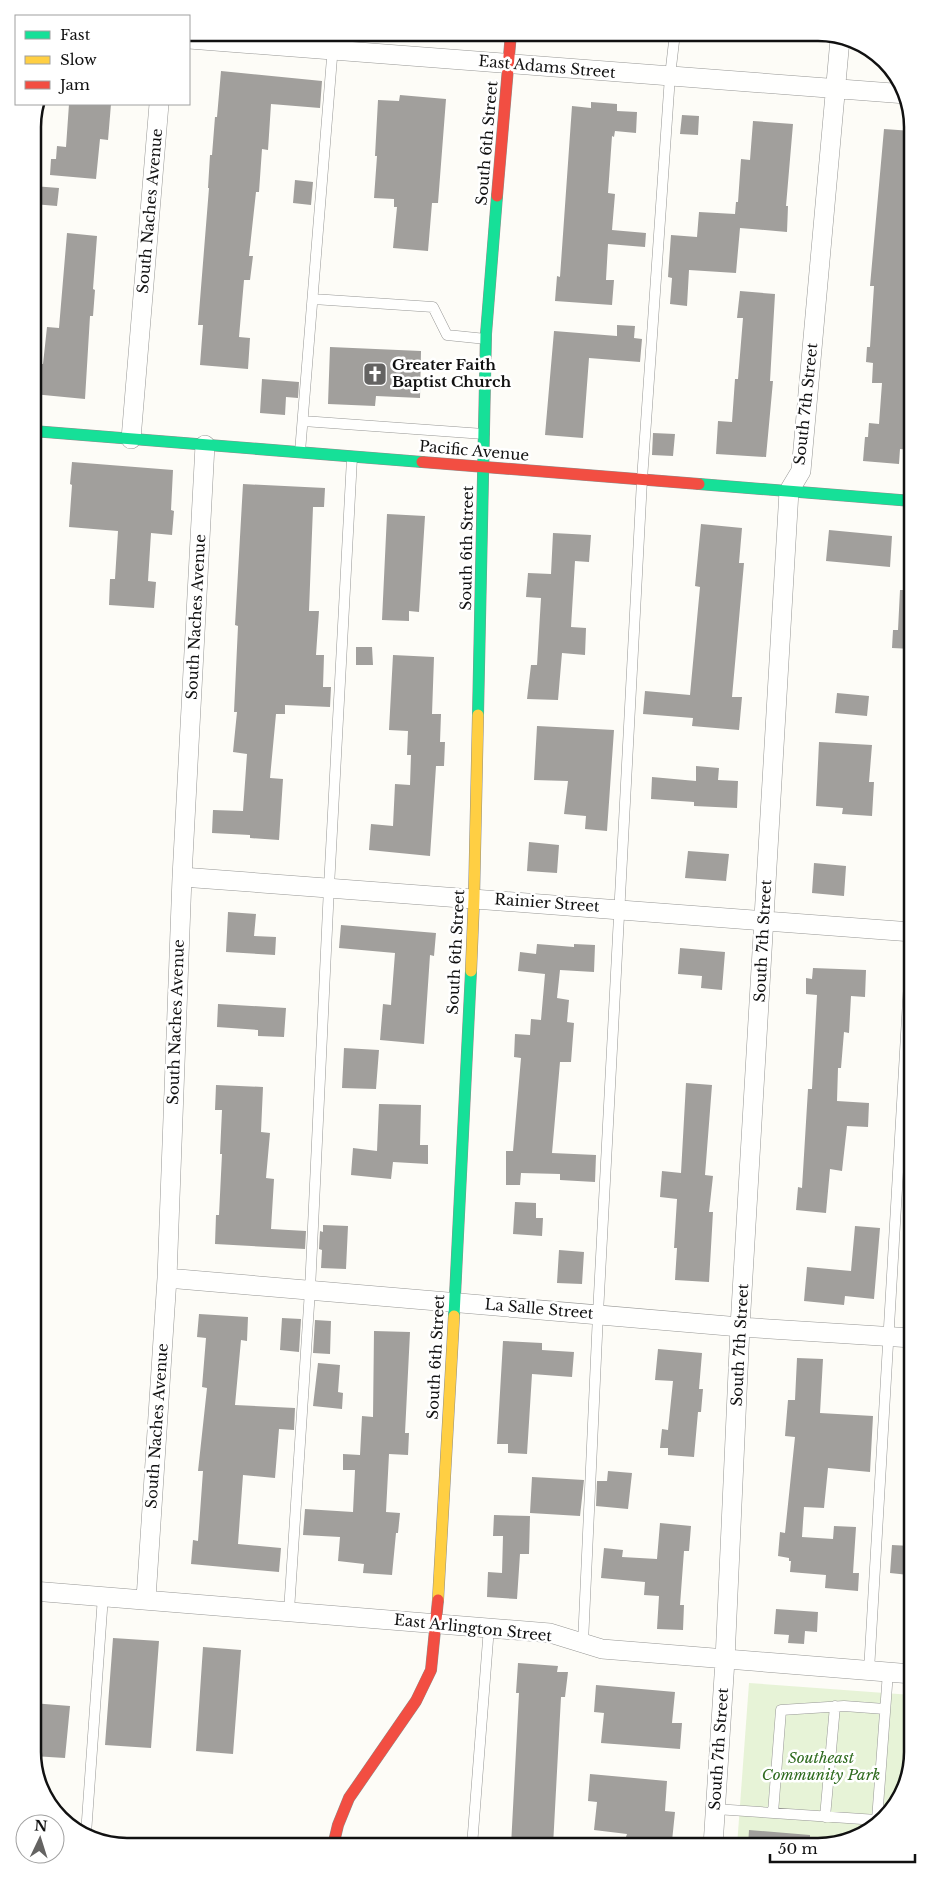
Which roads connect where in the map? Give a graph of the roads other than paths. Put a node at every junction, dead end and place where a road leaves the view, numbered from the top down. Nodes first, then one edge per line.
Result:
1 (333, 41) edge
2 (510, 41) edge
3 (674, 41) edge
4 (840, 44) edge
5 (508, 64) junction
6 (670, 76) junction
7 (836, 89) junction
8 (897, 93) edge
9 (159, 105) edge
10 (313, 299) junction
11 (486, 339) junction
12 (303, 421) junction
13 (41, 432) edge
14 (485, 434) junction
15 (131, 439) junction
16 (205, 445) junction
17 (300, 452) junction
18 (352, 456) junction
19 (484, 467) junction
20 (642, 480) junction
21 (789, 491) junction
22 (904, 500) edge
23 (182, 877) junction
24 (329, 888) junction
25 (474, 898) junction
26 (620, 909) junction
27 (765, 920) junction
28 (904, 931) edge
29 (904, 1073) edge
30 (167, 1278) junction
31 (310, 1290) junction
32 (454, 1302) junction
33 (598, 1314) junction
34 (740, 1327) junction
35 (889, 1337) junction
36 (904, 1338) edge
37 (41, 1592) edge
38 (103, 1596) junction
39 (146, 1599) junction
40 (289, 1611) junction
41 (436, 1623) junction
42 (489, 1627) junction
43 (583, 1643) junction
44 (725, 1660) junction
45 (869, 1671) junction
46 (888, 1672) junction
47 (904, 1673) edge
48 (835, 1706) junction
49 (885, 1709) junction
50 (715, 1809) junction
51 (878, 1812) edge
52 (773, 1813) junction
53 (825, 1817) junction
54 (870, 1820) edge
55 (86, 1827) edge
56 (335, 1838) edge
57 (473, 1838) edge
58 (713, 1838) edge

1 - 5 street, East Adams Street
1 - 10 lane
2 - 5 street, South 6th Street
3 - 6 lane
4 - 7 street, South 7th Street
5 - 6 street, East Adams Street
5 - 11 street, South 6th Street
6 - 7 street, East Adams Street
6 - 20 lane
7 - 8 street, East Adams Street
7 - 21 street, South 7th Street
9 - 15 street, South Naches Avenue
10 - 11 lane
10 - 12 lane
11 - 14 street, South 6th Street
12 - 14 lane
12 - 17 lane
13 - 15 street, Pacific Avenue
14 - 19 street, South 6th Street
15 - 16 street, Pacific Avenue
16 - 17 street, Pacific Avenue
16 - 23 street, South Naches Avenue
17 - 18 street, Pacific Avenue
18 - 19 street, Pacific Avenue
18 - 24 lane
19 - 20 street, Pacific Avenue
19 - 25 street, South 6th Street
20 - 21 street, Pacific Avenue
20 - 26 lane
21 - 22 street, Pacific Avenue
21 - 27 street, South 7th Street
23 - 24 street, Rainier Street
23 - 30 street, South Naches Avenue
24 - 25 street, Rainier Street
24 - 31 lane
25 - 26 street, Rainier Street
25 - 32 street, South 6th Street
26 - 27 street, Rainier Street
26 - 33 lane
27 - 28 street, Rainier Street
27 - 34 street, South 7th Street
29 - 35 lane
30 - 31 street, La Salle Street
30 - 39 street, South Naches Avenue
31 - 32 street, La Salle Street
31 - 40 lane
32 - 33 street, La Salle Street
32 - 41 street, South 6th Street
33 - 34 street, La Salle Street
33 - 43 lane
34 - 35 street, La Salle Street
34 - 44 street, South 7th Street
35 - 36 street, La Salle Street
35 - 45 lane
37 - 38 street, East Arlington Street
38 - 39 street, East Arlington Street
38 - 55 lane
39 - 40 street, East Arlington Street
40 - 41 street, East Arlington Street
41 - 42 street, East Arlington Street
41 - 56 street, South 6th Street
42 - 43 street, East Arlington Street
42 - 57 lane
43 - 44 street, East Arlington Street
44 - 45 street, East Arlington Street
44 - 50 street, South 7th Street
45 - 46 street, East Arlington Street
46 - 47 street, East Arlington Street
46 - 49 lane
48 - 49 lane
48 - 52 lane
48 - 53 lane
49 - 51 lane
50 - 52 lane
50 - 58 street, South 7th Street
52 - 53 lane
53 - 54 lane

